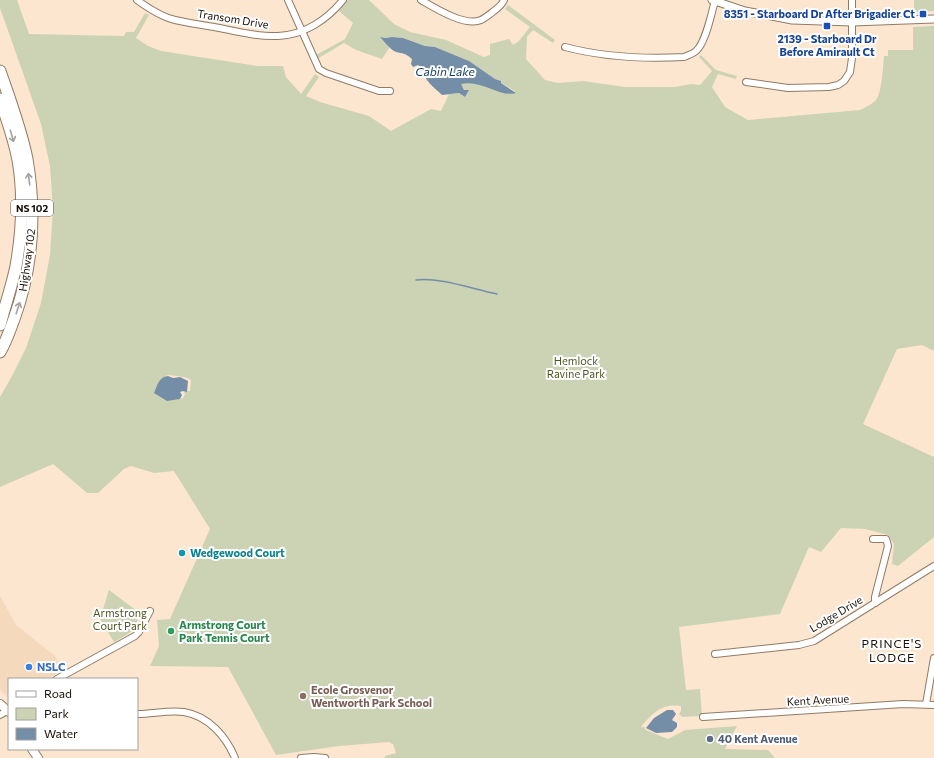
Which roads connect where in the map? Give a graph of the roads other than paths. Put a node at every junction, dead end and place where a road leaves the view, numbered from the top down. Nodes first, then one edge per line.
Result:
1 (137, 0) edge
2 (288, 0) edge
3 (343, 0) edge
4 (421, 0) edge
5 (504, 0) edge
6 (714, 0) edge
7 (852, 0) edge
8 (934, 19) edge
9 (852, 22) junction
10 (302, 30) junction
11 (565, 47) dead end
12 (0, 71) edge
13 (746, 82) dead end
14 (390, 91) dead end
15 (0, 99) edge
16 (2, 316) edge
17 (0, 325) edge
18 (2, 348) edge
19 (0, 355) edge
20 (874, 539) dead end
21 (934, 566) edge
22 (875, 603) junction
23 (150, 611) dead end
24 (715, 654) dead end
25 (934, 658) edge
26 (59, 678) edge
27 (0, 704) edge
28 (926, 704) junction
29 (934, 705) edge
30 (8, 711) edge
31 (138, 714) edge
32 (0, 715) edge
33 (703, 717) dead end
34 (235, 758) edge
35 (301, 758) edge
36 (325, 758) edge

1 - 10 street, Transom Drive
2 - 10 street
3 - 10 street, Transom Drive
4 - 5 street
6 - 9 street
6 - 11 street
7 - 9 street
8 - 9 street
9 - 13 street
10 - 14 street
18 -> 12 highway, Highway 102 / NS 102
15 -> 16 highway, Highway 102 / NS 102
16 - 17 highway, Highway 102 / NS 102
18 - 19 highway, Highway 102
20 - 22 street
21 - 22 street, Lodge Drive
22 - 24 street, Lodge Drive
23 - 26 street
25 - 28 street
27 - 30 main road
28 - 29 street, Kent Avenue
28 - 33 street, Kent Avenue
30 - 32 street
31 - 34 street
35 - 36 street

